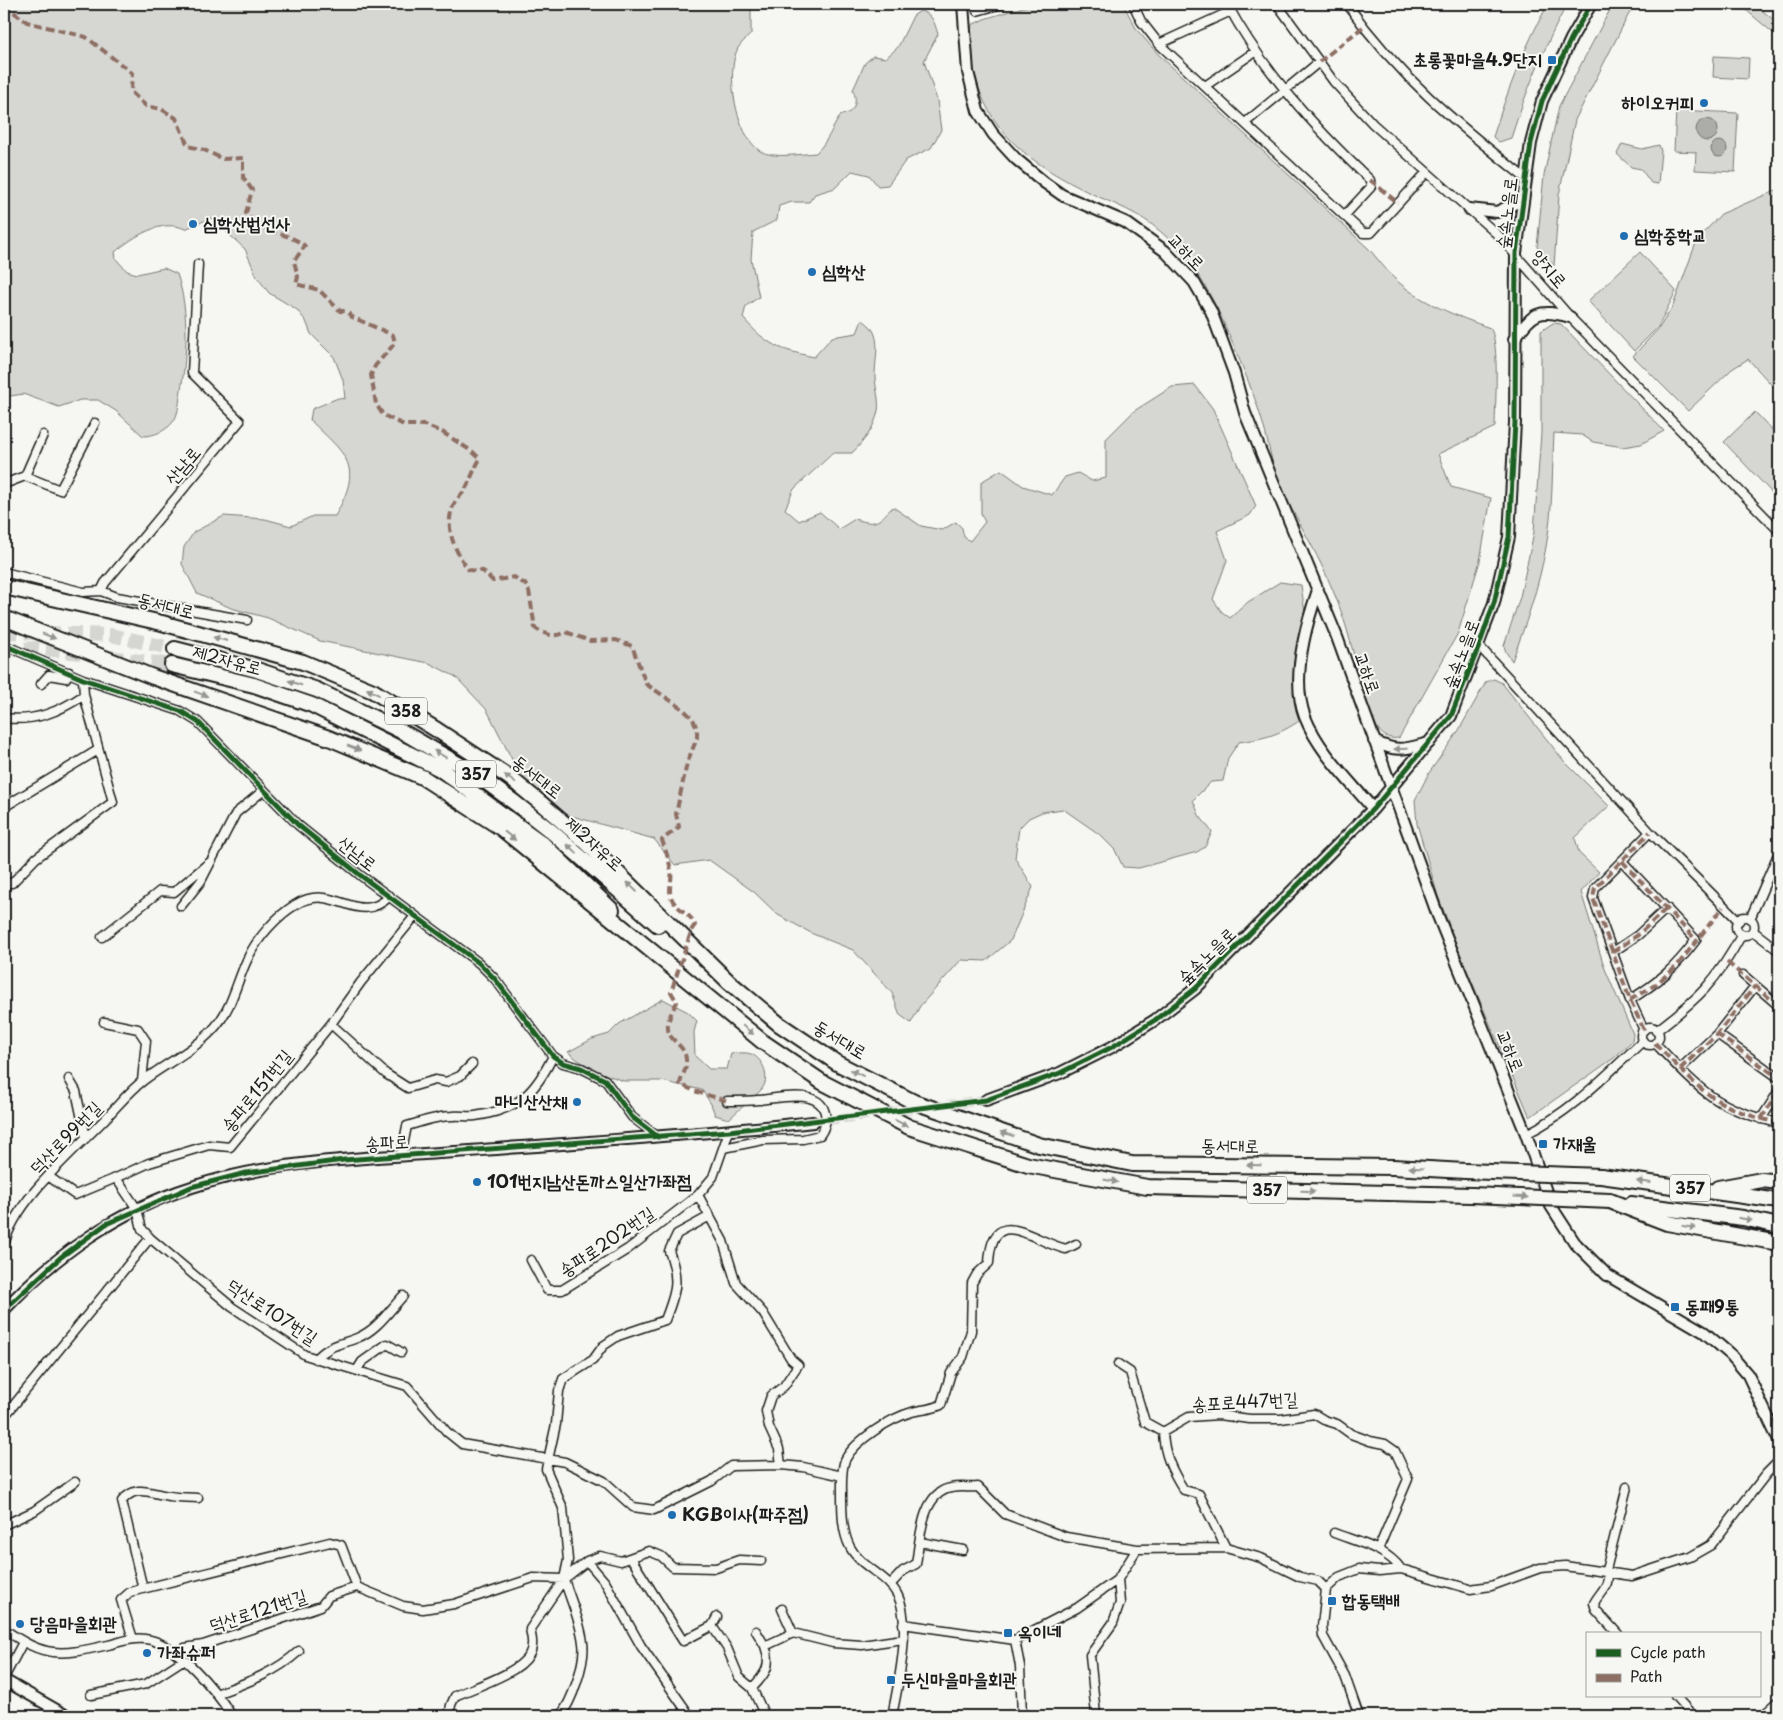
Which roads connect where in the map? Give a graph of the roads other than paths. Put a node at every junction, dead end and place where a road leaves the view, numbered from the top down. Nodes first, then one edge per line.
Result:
1 (963, 4) edge
2 (1002, 4) edge
3 (1133, 4) edge
4 (1227, 4) edge
5 (1277, 4) edge
6 (1347, 4) edge
7 (1591, 4) edge
8 (977, 11) dead end
9 (1231, 11) junction
10 (1159, 44) junction
11 (1256, 51) junction
12 (1319, 62) junction
13 (1205, 86) junction
14 (1285, 90) junction
15 (1245, 122) junction
16 (1426, 172) junction
17 (1525, 178) junction
18 (1522, 200) junction
19 (1469, 209) junction
20 (1345, 215) junction
21 (1516, 253) junction
22 (198, 264) dead end
23 (1570, 317) junction
24 (1514, 339) junction
25 (95, 423) dead end
26 (43, 434) dead end
27 (25, 476) junction
28 (4, 484) edge
29 (1779, 532) edge
30 (4, 572) edge
31 (4, 587) edge
32 (101, 591) junction
33 (1317, 594) junction
34 (4, 618) edge
35 (247, 620) dead end
36 (4, 645) edge
37 (1479, 646) junction
38 (175, 649) tunnel mouth
39 (172, 665) tunnel mouth
40 (69, 672) junction
41 (83, 679) junction
42 (41, 684) dead end
43 (84, 695) junction
44 (4, 718) edge
45 (1374, 741) junction
46 (1428, 743) junction
47 (98, 750) junction
48 (1391, 787) junction
49 (264, 790) junction
50 (4, 807) edge
51 (1373, 809) junction
52 (1650, 832) junction
53 (1779, 852) edge
54 (215, 857) junction
55 (1622, 861) junction
56 (4, 883) edge
57 (390, 896) junction
58 (181, 906) dead end
59 (1667, 908) junction
60 (415, 916) junction
61 (1750, 919) junction
62 (1739, 921) junction
63 (1753, 931) junction
64 (1742, 934) junction
65 (102, 937) dead end
66 (1779, 951) edge
67 (1613, 952) junction
68 (1743, 975) dead end
69 (729, 982) junction
70 (1755, 986) junction
71 (710, 999) junction
72 (1630, 1000) junction
73 (1779, 1006) edge
74 (104, 1022) dead end
75 (332, 1024) junction
76 (1644, 1030) junction
77 (1656, 1031) junction
78 (1717, 1034) junction
79 (1643, 1041) junction
80 (1655, 1043) junction
81 (553, 1056) junction
82 (472, 1064) dead end
83 (1680, 1069) junction
84 (1779, 1078) edge
85 (69, 1079) dead end
86 (142, 1081) junction
87 (1779, 1091) edge
88 (986, 1100) tunnel mouth
89 (727, 1101) dead end
90 (1761, 1119) junction
91 (813, 1122) tunnel mouth
92 (1779, 1123) edge
93 (729, 1131) junction
94 (1526, 1134) junction
95 (658, 1137) junction
96 (86, 1138) junction
97 (724, 1148) junction
98 (402, 1156) junction
99 (48, 1176) junction
100 (116, 1178) junction
101 (1779, 1182) edge
102 (1705, 1190) junction
103 (698, 1195) junction
104 (1610, 1201) junction
105 (1779, 1201) edge
106 (137, 1209) junction
107 (710, 1216) junction
108 (1779, 1226) edge
109 (150, 1238) junction
110 (1779, 1243) edge
111 (1076, 1244) dead end
112 (4, 1246) edge
113 (531, 1260) dead end
114 (403, 1296) dead end
115 (4, 1310) edge
116 (401, 1352) dead end
117 (316, 1358) junction
118 (1118, 1364) dead end
119 (357, 1370) junction
120 (4, 1417) edge
121 (1163, 1432) junction
122 (1779, 1441) edge
123 (547, 1459) junction
124 (1779, 1461) edge
125 (780, 1465) junction
126 (842, 1476) junction
127 (75, 1482) dead end
128 (1627, 1487) dead end
129 (198, 1498) dead end
130 (4, 1524) edge
131 (1334, 1533) dead end
132 (920, 1542) junction
133 (1226, 1548) junction
134 (1137, 1549) junction
135 (963, 1550) dead end
136 (1378, 1550) junction
137 (631, 1558) junction
138 (588, 1561) junction
139 (761, 1561) dead end
140 (1401, 1569) junction
141 (1607, 1573) junction
142 (564, 1579) junction
143 (1118, 1580) junction
144 (890, 1585) junction
145 (357, 1587) junction
146 (143, 1589) junction
147 (1326, 1589) junction
148 (782, 1608) dead end
149 (717, 1617) dead end
150 (903, 1624) junction
151 (712, 1626) junction
152 (4, 1629) edge
153 (756, 1631) dead end
154 (1616, 1632) edge
155 (793, 1633) junction
156 (133, 1639) junction
157 (903, 1639) junction
158 (1015, 1640) junction
159 (23, 1642) junction
160 (765, 1646) junction
161 (298, 1651) dead end
162 (177, 1654) junction
163 (183, 1660) junction
164 (4, 1679) edge
165 (752, 1688) junction
166 (216, 1694) junction
167 (91, 1695) dead end
168 (1677, 1698) edge
169 (1779, 1701) edge
170 (1096, 1715) dead end
171 (66, 1716) edge
172 (232, 1716) edge
173 (450, 1716) edge
174 (560, 1716) edge
175 (690, 1716) edge
176 (766, 1716) edge
177 (892, 1716) edge
178 (1022, 1716) edge
179 (1358, 1716) edge
180 (1693, 1716) edge
181 (1762, 1716) edge

1 - 33 street, 교하로
2 - 8 street
3 - 10 street
4 - 9 street
5 - 12 street, 양지로
6 - 17 street
7 - 17 street, 숲속노을로
9 - 10 street
9 - 11 street
10 - 13 street
11 - 13 street
11 - 14 street
12 - 14 street
12 - 16 street, 양지로
13 - 15 street
14 - 15 street
14 - 20 street
15 - 20 street
16 - 19 street, 양지로
16 - 20 street
17 - 18 street, 숲속노을로
18 - 19 street
18 - 21 street, 숲속노을로
19 - 21 street, 양지로
21 - 23 street, 양지로
21 - 24 street, 숲속노을로
22 - 32 street, 산남로
23 - 24 street
23 - 29 street, 양지로
24 - 37 street, 숲속노을로
25 - 27 street
26 - 27 street
27 - 28 street
30 - 32 street
69 -> 31 highway, 동서대로 / 358
32 - 35 street
33 - 45 street, 교하로
33 - 51 street
34 -> 71 highway
36 - 40 street, 산남로
37 - 46 street, 숲속노을로
37 - 52 street
69 -> 38 highway, 제2자유로 / 357
39 - 71 highway, 제2자유로 / 357
40 - 41 street, 산남로
40 - 42 street
41 - 43 street
41 - 49 street, 산남로
43 - 44 street
43 - 47 street
46 -> 45 street
45 - 48 street, 교하로
46 - 48 street, 숲속노을로
47 - 50 street
47 - 56 street
48 - 51 street, 숲속노을로
48 - 94 street, 교하로
49 - 54 street
49 - 57 street, 산남로
51 - 88 street, 숲속노을로
52 - 55 street
52 - 62 street
53 - 61 street
54 - 58 street
54 - 65 street
55 - 59 street
55 - 67 street
57 - 60 street, 산남로
57 - 86 street, 덕산로99번길
59 - 67 street
59 - 72 street
60 - 75 street, 송파로151번길
60 - 81 street, 산남로
61 - 62 street
61 - 63 street
62 - 64 street
63 - 64 street
63 - 66 street
64 - 77 street
67 - 72 street
68 - 70 street
102 -> 69 highway, 동서대로 / 357, bridge
70 - 73 street
70 - 78 street
71 -> 104 highway, 357, bridge
72 - 76 street
74 - 86 street
75 - 82 street
75 - 100 street, 송파로151번길
76 - 77 street
76 - 79 street
77 - 80 street
78 - 83 street
78 - 84 street
79 - 80 street
79 - 94 street
80 - 83 street
81 - 95 street, 산남로
81 - 98 street
83 - 90 street
85 - 96 street
86 - 96 street, 덕산로99번길
87 - 90 street
89 - 97 street
90 - 92 street
91 - 93 street, 송파로
93 - 95 street, 송파로
93 - 97 street, 송파로202번길
94 - 122 street, 교하로
95 - 98 street, 송파로
96 - 99 street, 덕산로99번길
97 - 103 street, 송파로202번길
98 - 106 street, 송파로
99 - 100 street
99 - 112 street, 덕산로99번길
100 - 106 street
101 - 102 highway
102 - 105 highway, 동서대로 / 357
103 - 107 street
103 - 113 street, 송파로202번길
104 -> 108 highway, 357
104 -> 110 highway
106 - 109 street, 덕산로107번길
106 - 115 street, 송파로
107 - 123 street
107 - 125 street
109 - 117 street, 덕산로107번길
109 - 120 street
111 - 126 street
114 - 117 street
116 - 119 street
117 - 119 street, 덕산로107번길
118 - 121 street
119 - 123 street, 덕산로107번길
121 - 133 street
121 - 136 street, 송포로447번길
123 - 125 street, 덕산로107번길
123 - 142 street
124 - 141 street
125 - 126 street, 덕산로107번길
126 - 144 street
127 - 130 street
128 - 141 street
129 - 146 street
131 - 136 street
132 - 134 street
132 - 135 street
132 - 144 street
133 - 134 street
133 - 147 street
134 - 143 street
136 - 140 street
137 - 138 street
137 - 139 street
137 - 151 street
138 - 142 street
138 - 175 street
140 - 141 street
140 - 147 street
141 - 154 street
142 - 145 street
142 - 173 street
142 - 174 street
143 - 158 street
143 - 170 street
144 - 150 street
145 - 146 street
145 - 162 street, 덕산로121번길
146 - 156 street
147 - 179 street
148 - 155 street
149 - 151 street
150 - 157 street
150 - 158 street
151 - 165 street
152 - 159 street
153 - 160 street
155 - 157 street
155 - 160 street
156 - 159 street
156 - 162 street
157 - 177 street
158 - 178 street
159 - 164 street
160 - 165 street
161 - 166 street
162 - 163 street
163 - 166 street
163 - 167 street
164 - 171 street
165 - 176 street
166 - 172 street
168 - 180 street
169 - 181 street

